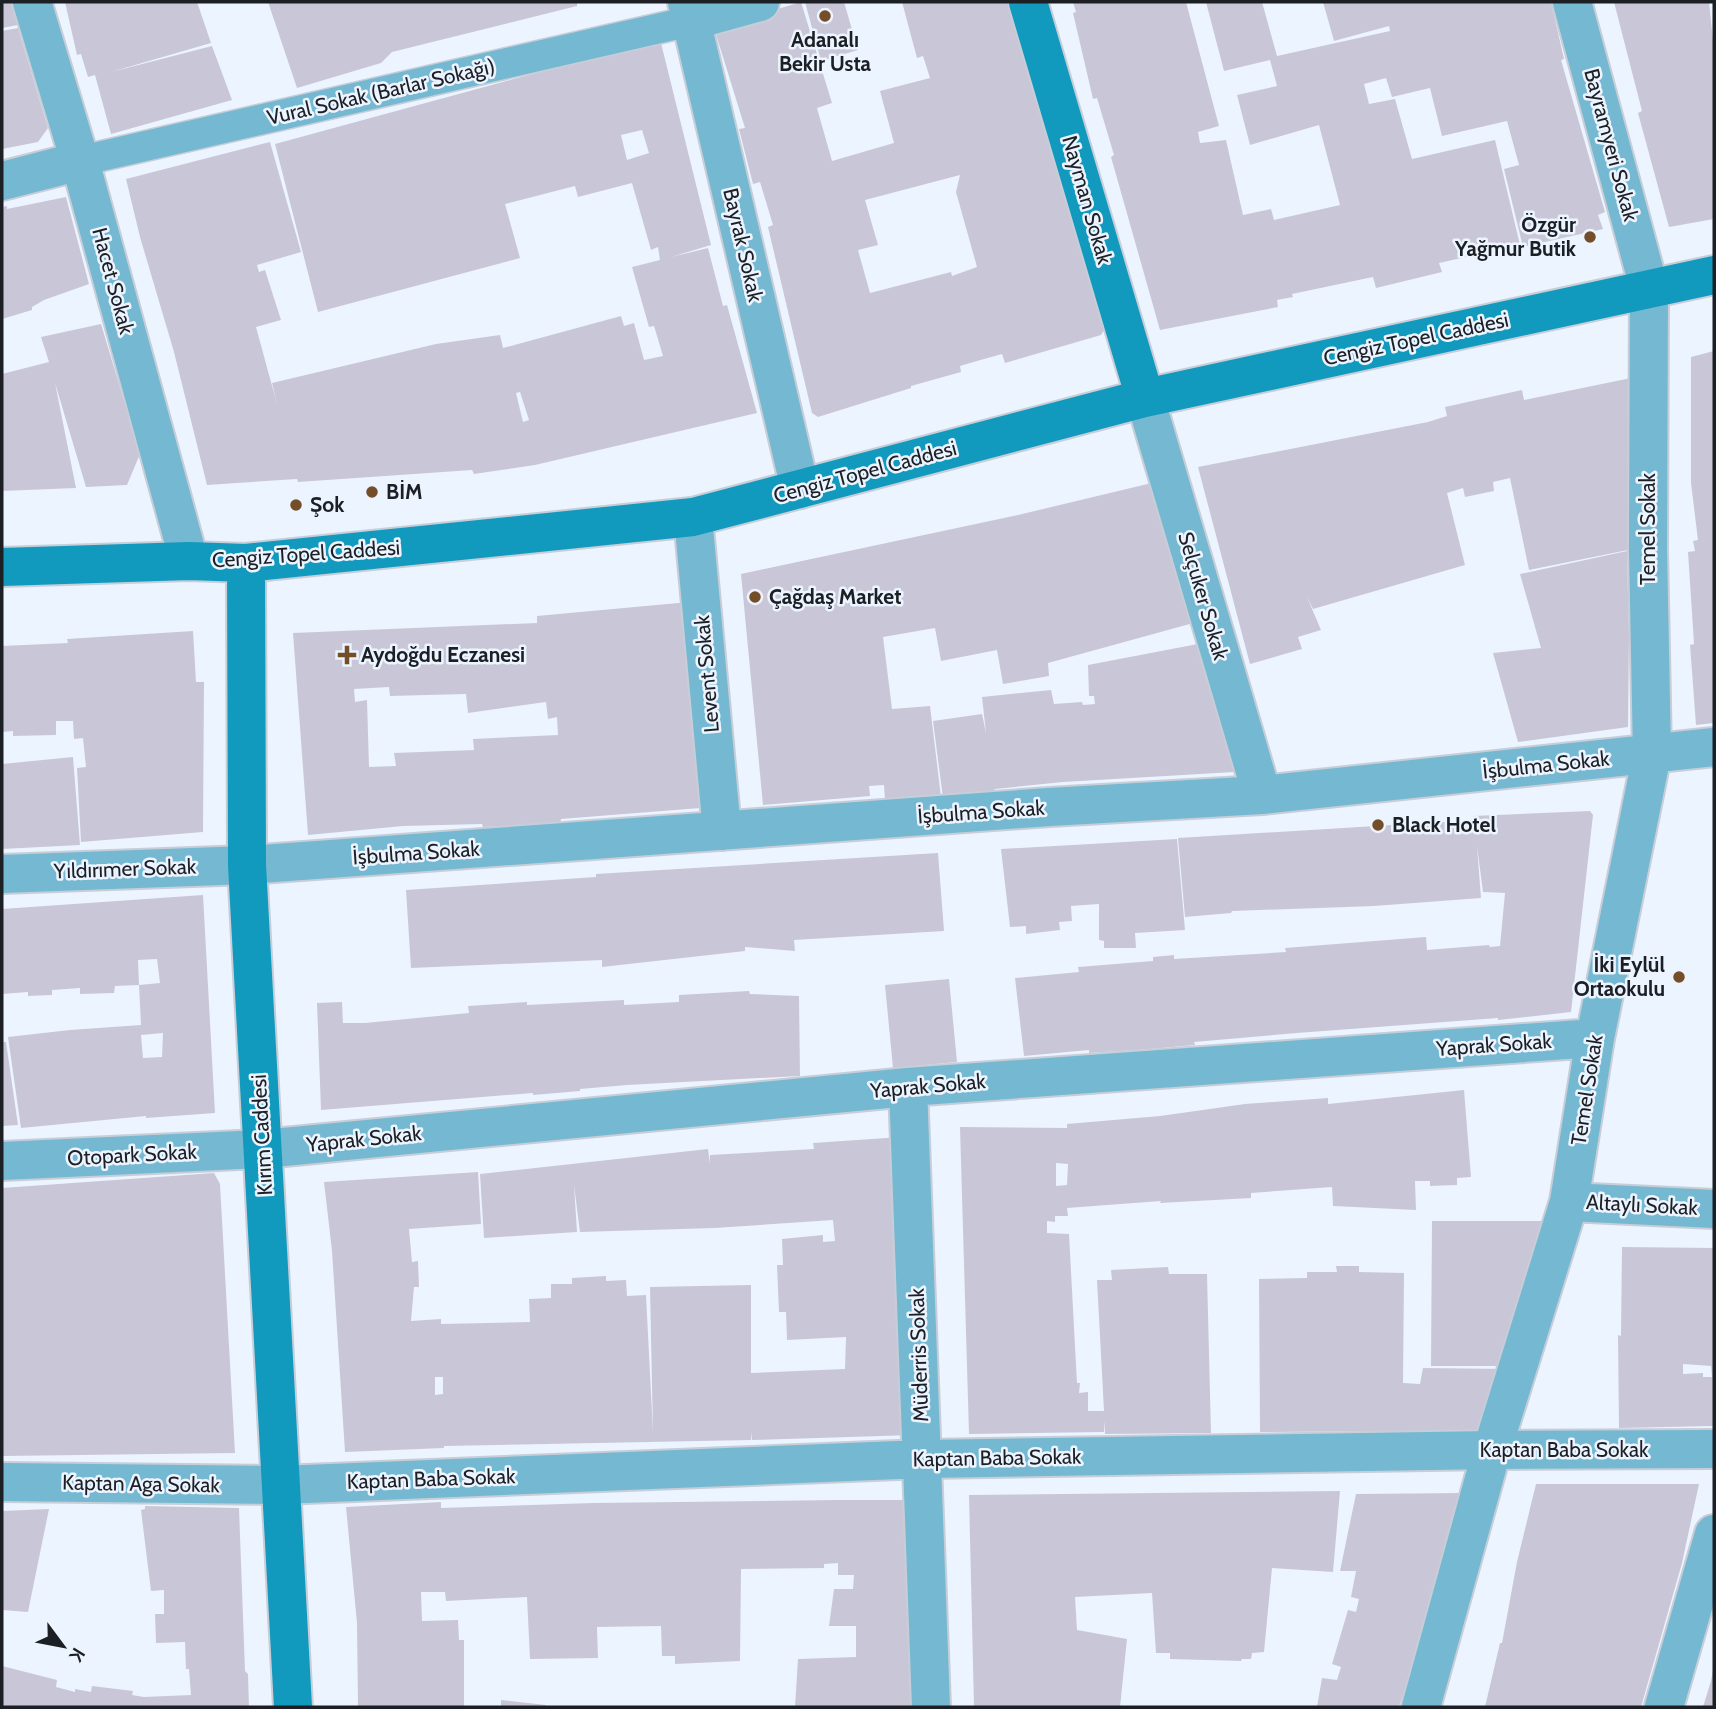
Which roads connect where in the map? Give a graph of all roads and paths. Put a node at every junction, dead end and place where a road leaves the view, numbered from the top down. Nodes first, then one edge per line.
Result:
1 (32, 2) edge
2 (760, 2) edge
3 (1028, 2) edge
4 (1572, 2) edge
5 (689, 11) edge
6 (80, 161) junction
7 (2, 181) edge
8 (1714, 275) edge
9 (1649, 288) junction
10 (1145, 398) junction
11 (800, 489) junction
12 (693, 517) junction
13 (188, 561) junction
14 (246, 563) junction
15 (2, 567) edge
16 (1714, 747) edge
17 (1652, 754) junction
18 (1262, 794) junction
19 (722, 831) junction
20 (247, 865) junction
21 (2, 874) edge
22 (1595, 1038) junction
23 (908, 1087) junction
24 (263, 1149) junction
25 (2, 1161) edge
26 (1569, 1202) junction
27 (1714, 1209) edge
28 (1714, 1449) edge
29 (1492, 1450) junction
30 (923, 1459) junction
31 (2, 1482) edge
32 (281, 1485) junction
33 (1714, 1534) edge
34 (293, 1707) edge
35 (931, 1707) edge
36 (1421, 1707) edge
37 (1664, 1707) edge

1 - 6 street, Hacet Sokak
2 - 5 street, Vural Sokak (Barlar Sokağı)
3 - 10 main road, Nayman Sokak
4 - 9 street, Bayramyeri Sokak
5 - 6 lane, Vural Sokak (Barlar Sokağı)
5 - 11 street, Bayrak Sokak
6 - 7 street, Vural Sokak (Barlar Sokağı)
6 - 13 street, Hacet Sokak
8 - 9 main road, Cengiz Topel Caddesi
9 - 10 main road, Cengiz Topel Caddesi
9 - 17 street, Temel Sokak
10 - 11 main road, Cengiz Topel Caddesi
10 - 18 street, Selçuker Sokak
11 - 12 main road, Cengiz Topel Caddesi
12 - 14 main road, Cengiz Topel Caddesi
12 - 19 street, Levent Sokak
13 - 14 main road, Cengiz Topel Caddesi
13 - 15 main road, Cengiz Topel Caddesi
14 - 20 main road, Kırım Caddesi
16 - 17 street, İşbulma Sokak
17 - 18 street, İşbulma Sokak
17 - 22 street, Temel Sokak
18 - 19 street, İşbulma Sokak
19 - 20 street, İşbulma Sokak
20 - 21 street, Yıldırımer Sokak
20 - 24 main road, Kırım Caddesi
22 - 23 street, Yaprak Sokak
22 - 26 street, Temel Sokak
23 - 24 street, Yaprak Sokak
23 - 30 street, Müderris Sokak
24 - 25 street, Otopark Sokak
24 - 32 main road, Kırım Caddesi
26 - 27 street, Altaylı Sokak
26 - 29 street, Temel Sokak
28 - 29 street, Kaptan Baba Sokak
29 - 30 street, Kaptan Baba Sokak
29 - 36 street, Temel Sokak
30 - 32 street, Kaptan Baba Sokak
30 - 35 street, Müderris Sokak
31 - 32 street, Kaptan Aga Sokak
32 - 34 main road, Kırım Caddesi
33 - 37 street

